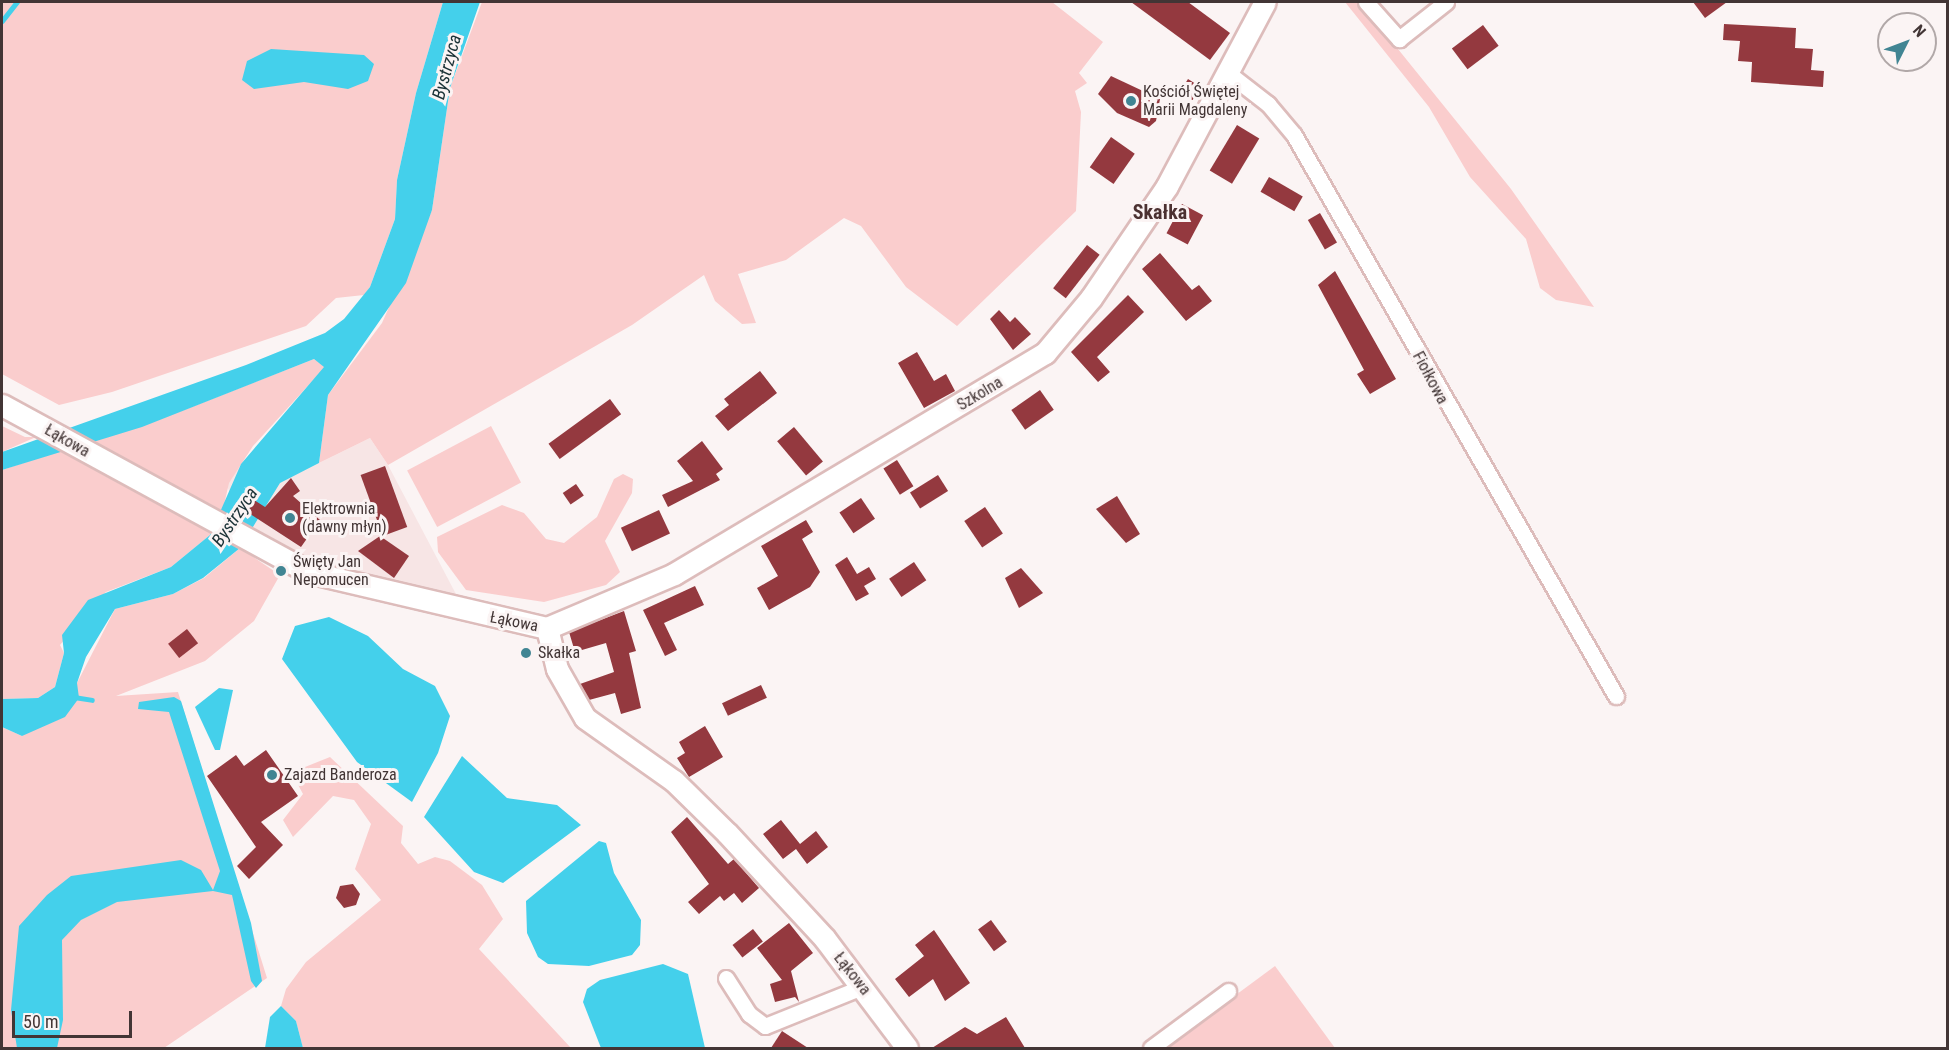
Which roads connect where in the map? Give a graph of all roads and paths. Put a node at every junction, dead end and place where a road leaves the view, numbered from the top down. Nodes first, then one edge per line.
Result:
1 (1265, 2) edge
2 (1366, 2) edge
3 (1446, 2) edge
4 (1228, 73) junction
5 (2, 405) edge
6 (547, 628) junction
7 (1616, 696) dead end
8 (726, 978) dead end
9 (862, 987) junction
10 (1228, 991) dead end
11 (907, 1048) edge
12 (1151, 1048) edge

1 - 4 street, Szkolna
2 - 3 street
4 - 6 street, Szkolna
4 - 7 street, Fiołkowa
5 - 6 street, Łąkowa
6 - 9 street, Łąkowa
8 - 9 street
9 - 11 street, Łąkowa
10 - 12 street

